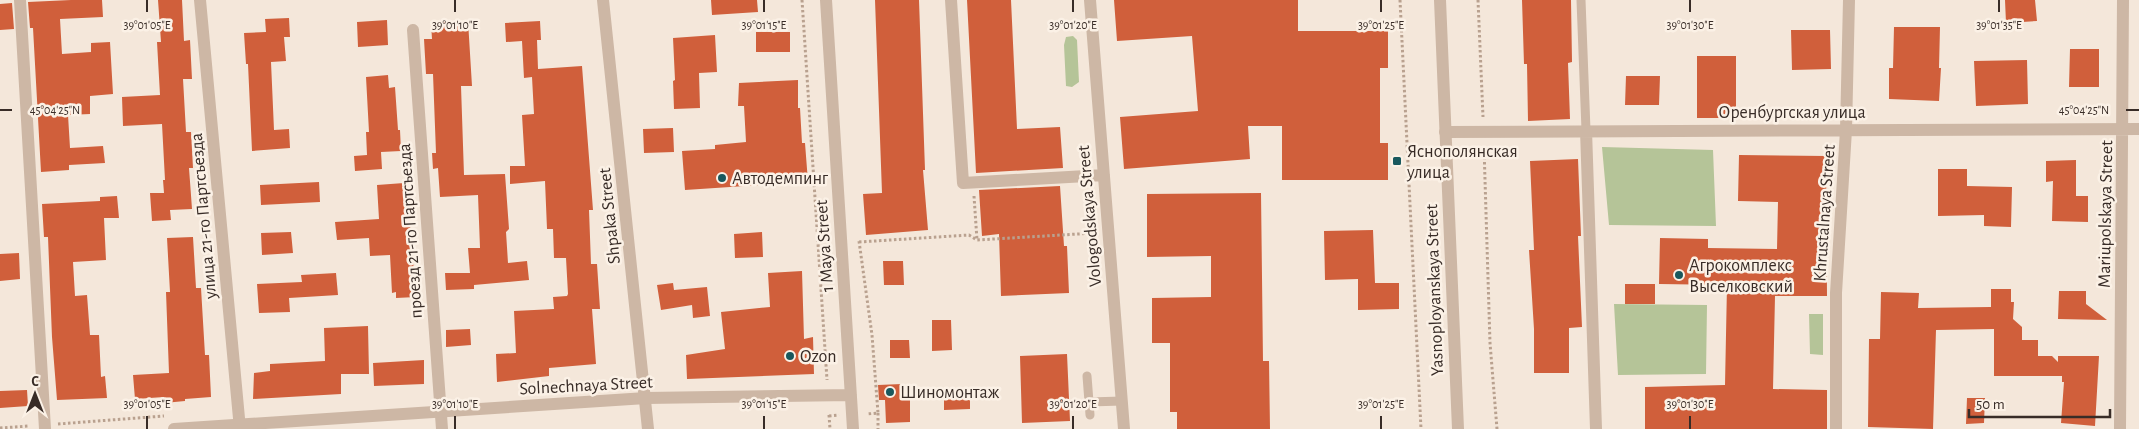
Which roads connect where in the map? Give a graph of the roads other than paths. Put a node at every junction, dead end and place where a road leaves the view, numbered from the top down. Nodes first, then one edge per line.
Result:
1 (20, 0) edge
2 (200, 0) edge
3 (603, 0) edge
4 (826, 0) edge
5 (951, 0) edge
6 (1090, 0) edge
7 (1440, 0) edge
8 (1581, 0) edge
9 (1848, 0) edge
10 (2124, 0) edge
11 (413, 30) dead end
12 (2123, 129) junction
13 (2139, 129) edge
14 (1586, 130) junction
15 (1846, 130) junction
16 (1445, 132) junction
17 (1104, 175) junction
18 (1087, 376) dead end
19 (851, 394) junction
20 (646, 398) junction
21 (1122, 401) junction
22 (1089, 402) junction
23 (440, 410) junction
24 (1090, 415) dead end
25 (44, 427) edge
26 (240, 427) edge
27 (174, 429) edge
28 (442, 429) edge
29 (648, 429) edge
30 (853, 429) edge
31 (1124, 429) edge
32 (1458, 429) edge
33 (1596, 429) edge
34 (1836, 429) edge
35 (2120, 429) edge

1 - 25 street
2 - 26 street, улица 21-го Партсъезда
3 - 20 street, Shpaka Street
4 - 19 street, 1 Maya Street
5 - 17 street
6 - 17 street, Vologodskaya Street
7 - 16 street, Yasnoployanskaya Street
8 - 14 lane
9 - 15 street, Khrustalnaya Street
10 - 12 street, Mariupolskaya Street
11 - 23 street, проезд 21-го Партсъезда
12 - 13 street, Оренбургская улица
12 - 15 street, Оренбургская улица
12 - 35 street, Mariupolskaya Street
14 - 15 street, Оренбургская улица
14 - 16 street, Оренбургская улица
14 - 33 street
15 - 34 street, Khrustalnaya Street
16 - 32 street, Yasnoployanskaya Street
17 - 21 street, Vologodskaya Street
18 - 22 lane
19 - 20 street, Solnechnaya Street
19 - 30 street, 1 Maya Street
20 - 23 street, Solnechnaya Street
20 - 29 street, Shpaka Street
21 - 22 lane
21 - 31 street, Vologodskaya Street
22 - 24 lane
23 - 26 street, Solnechnaya Street
23 - 28 street, проезд 21-го Партсъезда
26 - 27 street, Solnechnaya Street

